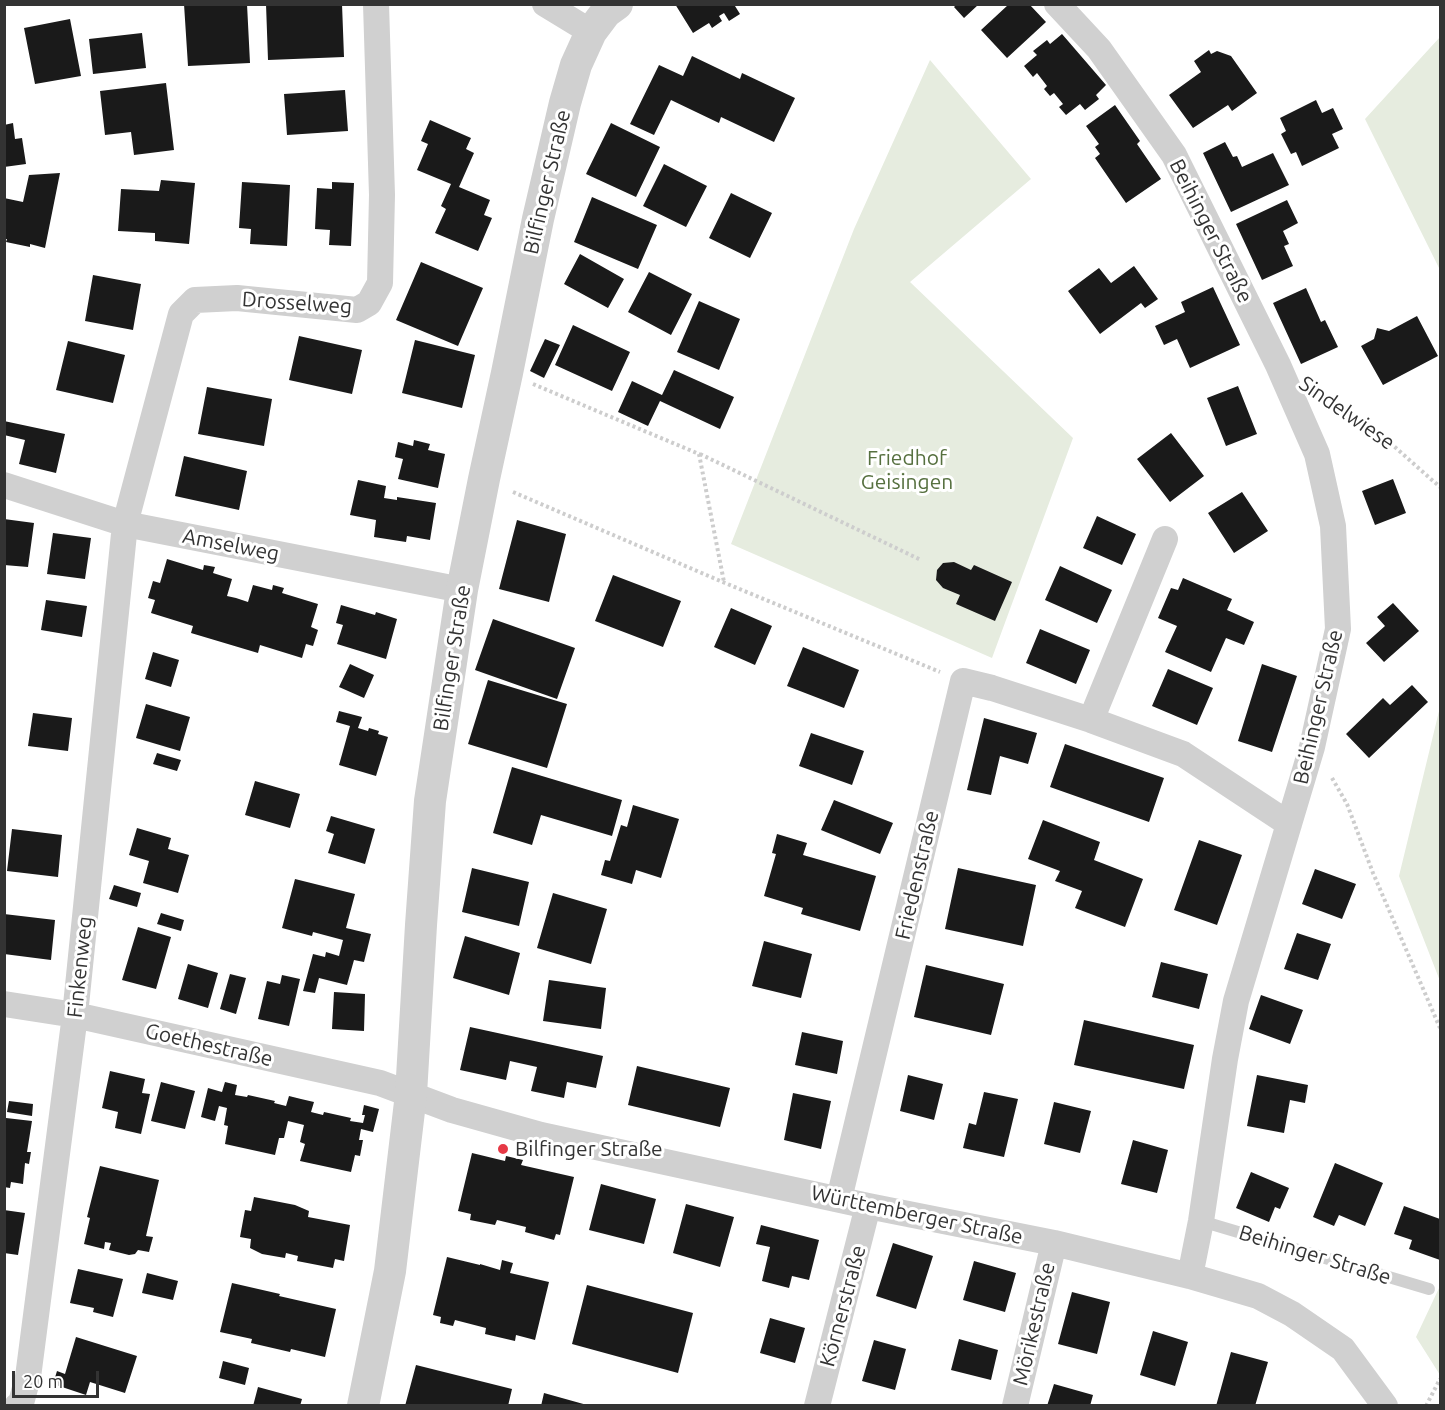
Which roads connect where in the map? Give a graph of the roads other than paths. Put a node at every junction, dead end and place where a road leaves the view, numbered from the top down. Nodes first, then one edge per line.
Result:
1 (376, 4) edge
2 (545, 4) edge
3 (617, 4) edge
4 (1057, 4) edge
5 (591, 32) junction
6 (4, 485) edge
7 (125, 524) junction
8 (1165, 539) dead end
9 (462, 590) junction
10 (1091, 720) junction
11 (1289, 824) junction
12 (4, 1004) edge
13 (75, 1014) junction
14 (411, 1094) junction
15 (839, 1199) junction
16 (868, 1206) junction
17 (1201, 1221) junction
18 (1054, 1243) junction
19 (1190, 1276) junction
20 (1429, 1289) dead end
21 (17, 1406) edge
22 (363, 1406) edge
23 (817, 1406) edge
24 (1015, 1406) edge
25 (1385, 1406) edge

1 - 7 street, Drosselweg
2 - 5 street
3 - 5 street, Bilfinger Straße
4 - 11 street, Beihinger Straße
5 - 9 street, Bilfinger Straße
6 - 7 street, Amselweg
7 - 9 street, Amselweg
7 - 13 street, Finkenweg
8 - 10 street
9 - 14 street, Bilfinger Straße
10 - 11 street
10 - 15 street, Friedenstraße
11 - 17 street, Beihinger Straße
12 - 13 street, Goethestraße
13 - 14 street, Goethestraße
13 - 21 street, Finkenweg
14 - 15 street, Württemberger Straße
14 - 22 street, Bilfinger Straße
15 - 16 street, Württemberger Straße
16 - 18 street, Württemberger Straße
16 - 23 street, Körnerstraße
17 - 19 street, Beihinger Straße
17 - 20 lane, Beihinger Straße
18 - 19 street, Württemberger Straße
18 - 24 street, Mörikestraße
19 - 25 street, Württemberger Straße

